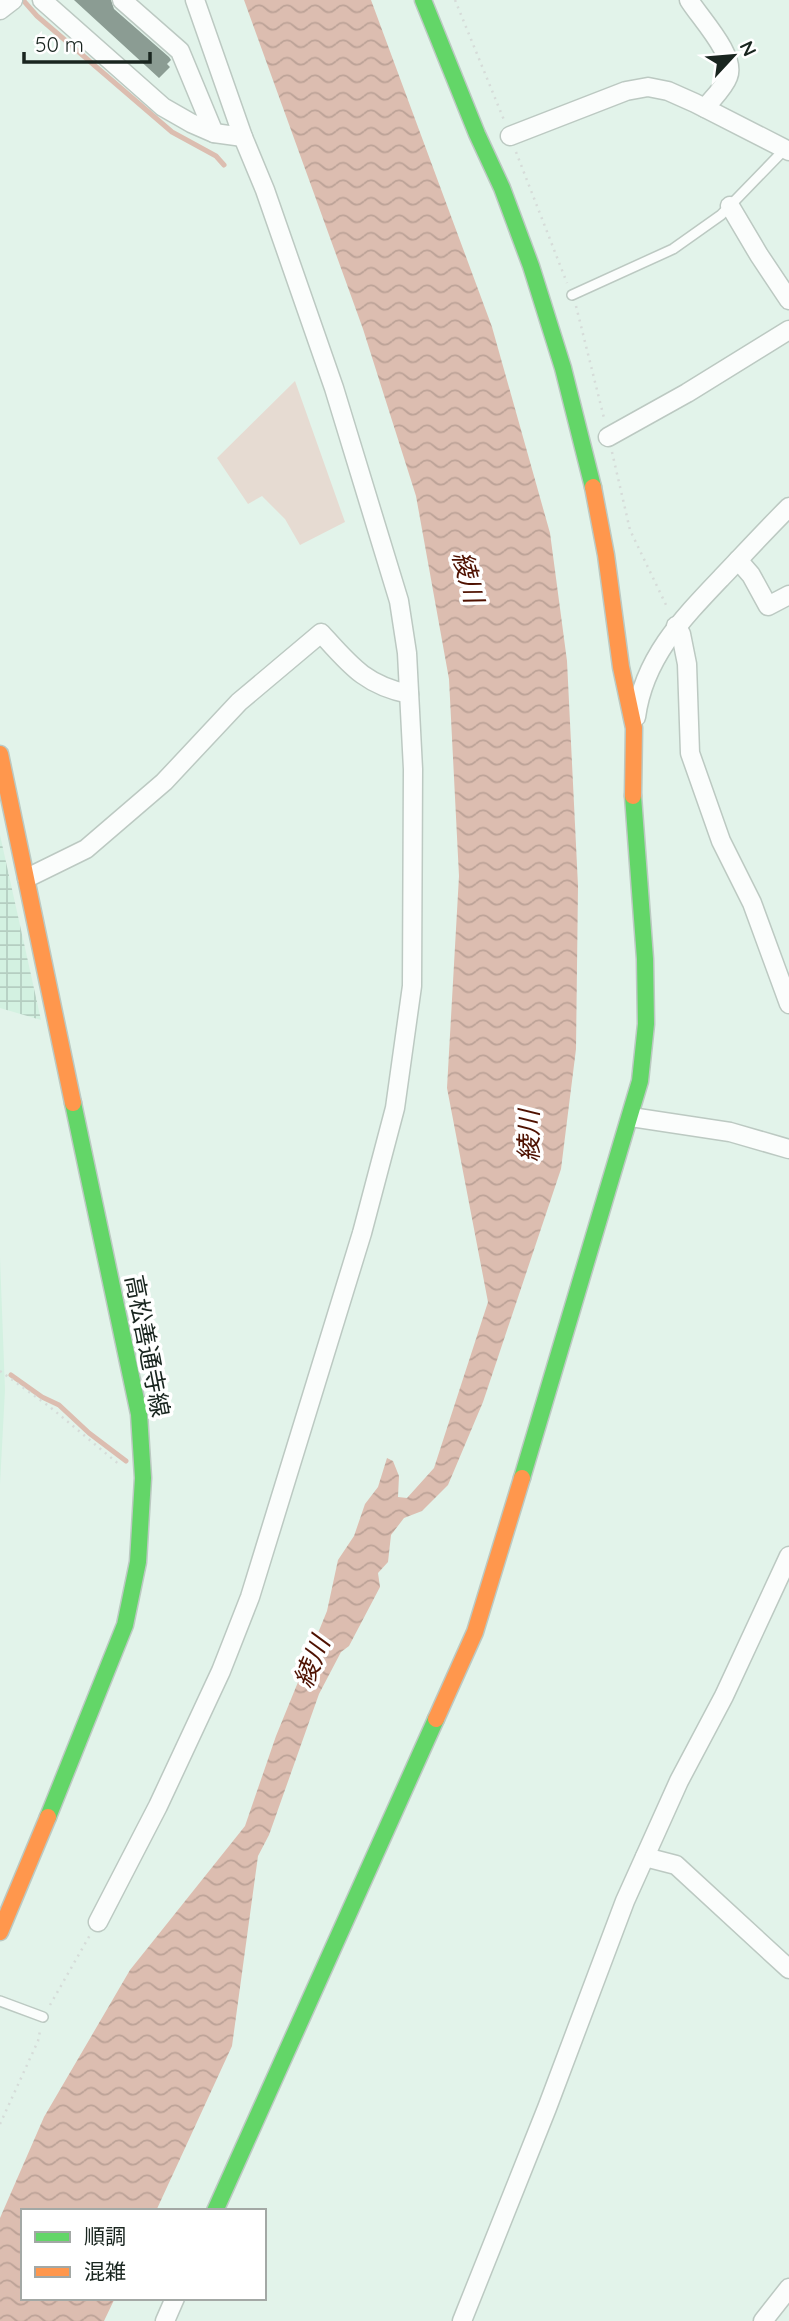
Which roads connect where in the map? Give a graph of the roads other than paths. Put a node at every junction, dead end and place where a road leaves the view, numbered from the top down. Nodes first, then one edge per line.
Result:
1 (12, 0) edge
2 (42, 0) edge
3 (122, 0) edge
4 (195, 0) edge
5 (423, 0) edge
6 (689, 0) edge
7 (0, 10) edge
8 (705, 108) junction
9 (214, 132) junction
10 (510, 136) dead end
11 (243, 137) junction
12 (787, 150) edge
13 (730, 206) junction
14 (572, 296) dead end
15 (789, 300) edge
16 (789, 330) edge
17 (608, 437) dead end
18 (789, 507) edge
19 (738, 560) junction
20 (789, 595) edge
21 (676, 626) junction
22 (409, 694) junction
23 (634, 728) junction
24 (0, 754) edge
25 (27, 878) junction
26 (789, 1004) edge
27 (631, 1117) junction
28 (789, 1149) edge
29 (789, 1556) edge
30 (645, 1857) junction
31 (0, 1885) edge
32 (16, 1894) junction
33 (98, 1922) dead end
34 (0, 1932) edge
35 (789, 1969) edge
36 (0, 2001) edge
37 (43, 2017) dead end
38 (216, 2209) edge
39 (789, 2288) edge
40 (174, 2300) edge
41 (165, 2321) edge
42 (462, 2321) edge
43 (763, 2321) edge

1 - 7 street
2 - 9 street
3 - 9 street
4 - 11 street
5 - 23 street
6 - 8 street
8 - 10 street
8 - 12 street
9 - 11 street
11 - 22 street
12 - 13 lane
13 - 14 lane
13 - 15 street
16 - 17 street
18 - 19 street
19 - 20 street
19 - 21 street
21 - 23 street
21 - 26 street
22 - 25 street
22 - 33 street
23 - 27 street
24 - 25 street, 高松善通寺線
25 - 32 street, 高松善通寺線
27 - 28 street
27 - 38 street
29 - 30 street
30 - 35 street
30 - 42 street
31 - 32 street
32 - 34 street, 高松善通寺線
36 - 37 lane
39 - 43 street
40 - 41 street

